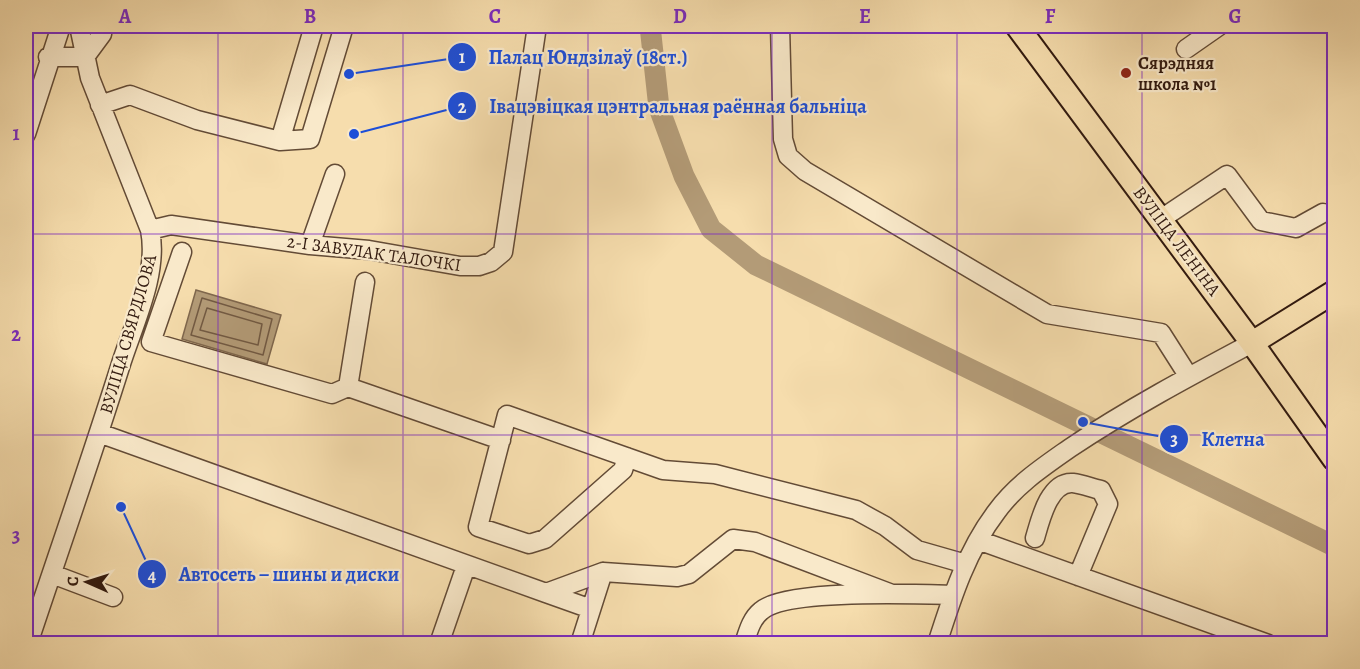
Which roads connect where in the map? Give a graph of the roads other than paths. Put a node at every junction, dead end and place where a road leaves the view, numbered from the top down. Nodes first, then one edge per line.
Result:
1 (79, 26) edge
2 (103, 26) edge
3 (314, 26) edge
4 (344, 26) edge
5 (537, 26) edge
6 (780, 26) edge
7 (1017, 26) edge
8 (1220, 26) edge
9 (56, 27) edge
10 (1186, 49) dead end
11 (48, 57) junction
12 (85, 57) junction
13 (100, 105) junction
14 (26, 134) edge
15 (280, 141) junction
16 (334, 174) dead end
17 (1323, 213) dead end
18 (1161, 219) junction
19 (150, 230) junction
20 (310, 245) junction
21 (182, 252) dead end
22 (365, 282) dead end
23 (1335, 292) edge
24 (1252, 343) junction
25 (1189, 377) junction
26 (348, 387) junction
27 (99, 433) junction
28 (501, 440) junction
29 (627, 457) junction
30 (1335, 459) edge
31 (1035, 538) dead end
32 (978, 540) junction
33 (966, 564) junction
34 (466, 566) junction
35 (603, 572) junction
36 (52, 574) junction
37 (1078, 576) junction
38 (546, 592) junction
39 (892, 594) junction
40 (952, 595) junction
41 (113, 597) dead end
42 (591, 609) junction
43 (28, 644) edge
44 (439, 644) edge
45 (580, 644) edge
46 (744, 644) edge
47 (937, 644) edge
48 (1268, 644) edge

1 - 12 street, ВУЛІЦА СВЯРДЛОВА
2 - 12 street
3 - 15 street
4 - 15 street
5 - 20 street, 2-І ЗАВУЛАК ТАЛОЧКІ
6 - 25 street
7 - 18 main road, ВУЛІЦА ЛЕНІНА
8 - 10 street
9 - 11 street
11 - 12 street
11 - 14 street
12 - 13 street, ВУЛІЦА СВЯРДЛОВА
13 - 15 street
13 - 19 street, ВУЛІЦА СВЯРДЛОВА
16 - 20 street
17 - 18 street
18 - 24 main road, ВУЛІЦА ЛЕНІНА
19 - 20 street, 2-І ЗАВУЛАК ТАЛОЧКІ
19 - 27 street, ВУЛІЦА СВЯРДЛОВА
21 - 26 street
22 - 26 street
23 - 24 main road
24 - 25 street
24 - 30 main road, ВУЛІЦА ЛЕНІНА
25 - 32 street
26 - 28 street
27 - 34 street
27 - 36 street, ВУЛІЦА СВЯРДЛОВА
28 - 29 street
28 - 29 street
29 - 33 street
31 - 37 street
32 - 33 street
32 - 37 street
33 - 40 street
34 - 38 street
34 - 44 street
35 - 38 street
35 - 39 street
35 - 42 street
36 - 41 street
36 - 43 street, ВУЛІЦА СВЯРДЛОВА
37 - 48 street
38 - 42 street
39 - 40 street
39 - 46 street
40 - 47 street
42 - 45 street

